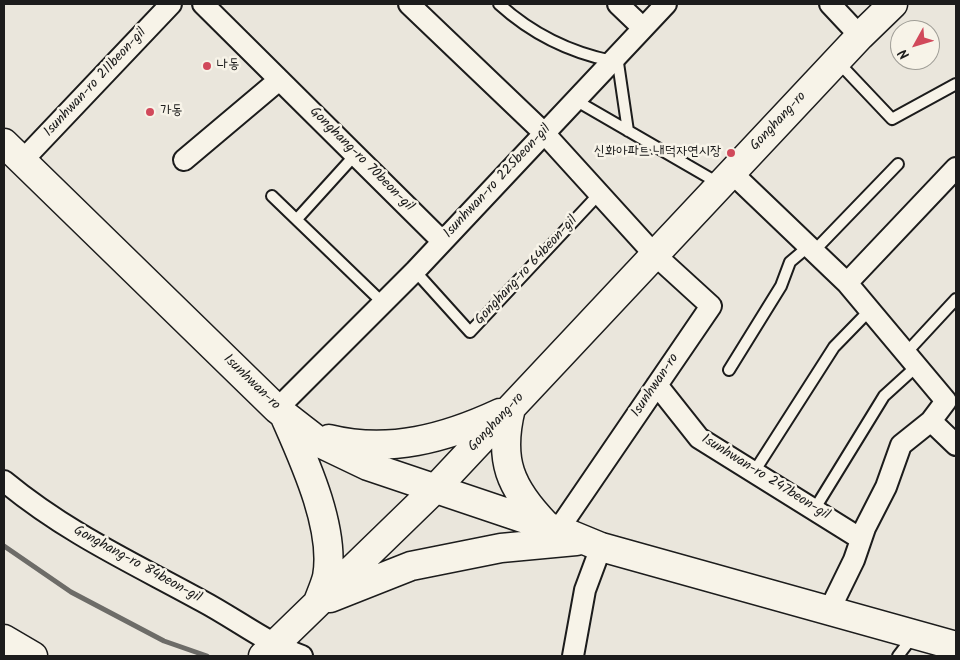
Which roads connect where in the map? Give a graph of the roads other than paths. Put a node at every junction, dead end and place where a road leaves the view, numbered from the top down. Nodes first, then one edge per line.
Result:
1 (170, 4) edge
2 (203, 4) edge
3 (409, 4) edge
4 (499, 4) edge
5 (618, 4) edge
6 (666, 4) edge
7 (830, 4) edge
8 (893, 4) edge
9 (643, 28) junction
10 (860, 36) junction
11 (614, 58) junction
12 (837, 60) junction
13 (279, 80) junction
14 (956, 84) edge
15 (575, 100) junction
16 (628, 131) junction
17 (544, 133) junction
18 (13, 152) edge
19 (355, 155) junction
20 (184, 160) dead end
21 (898, 164) dead end
22 (954, 176) edge
23 (727, 178) junction
24 (599, 194) junction
25 (272, 196) dead end
26 (297, 219) junction
27 (442, 241) junction
28 (812, 249) junction
29 (654, 254) junction
30 (415, 270) junction
31 (847, 283) junction
32 (956, 299) edge
33 (383, 303) junction
34 (870, 310) junction
35 (912, 360) junction
36 (729, 370) dead end
37 (657, 385) junction
38 (951, 396) edge
39 (511, 408) junction
40 (280, 412) junction
41 (931, 421) junction
42 (956, 445) edge
43 (754, 472) junction
44 (4, 481) edge
45 (434, 490) junction
46 (814, 510) junction
47 (553, 528) junction
48 (861, 538) junction
49 (592, 543) junction
50 (317, 604) junction
51 (828, 611) junction
52 (914, 635) junction
53 (4, 638) edge
54 (956, 646) edge
55 (268, 652) edge
56 (33, 656) edge
57 (302, 656) edge
58 (574, 656) edge
59 (898, 656) edge

1 - 18 street, 1sunhwan-ro 211beon-gil
2 - 13 street, Gonghang-ro 70beon-gil
3 - 17 street
4 - 11 lane
5 - 9 street
6 - 9 street, 1sunhwan-ro 225beon-gil
7 - 10 street
8 - 10 main road, Gonghang-ro
9 - 11 street, 1sunhwan-ro 225beon-gil
10 - 12 main road, Gonghang-ro
11 - 15 street, 1sunhwan-ro 225beon-gil
11 - 16 lane
12 - 14 lane
12 - 23 main road, Gonghang-ro
13 - 19 street, Gonghang-ro 70beon-gil
13 - 20 street
15 - 16 lane
15 - 17 street, 1sunhwan-ro 225beon-gil
16 - 23 lane
17 - 24 street
17 - 27 street, 1sunhwan-ro 225beon-gil
18 - 40 main road, 1sunhwan-ro
19 - 26 lane
19 - 27 street, Gonghang-ro 70beon-gil
21 - 28 lane
22 - 31 street
23 - 28 street
23 - 29 main road, Gonghang-ro
24 - 29 street
24 - 30 lane, Gonghang-ro 64beon-gil
25 - 26 lane
26 - 33 lane
27 - 30 street, 1sunhwan-ro 225beon-gil
28 - 31 street
28 - 36 lane
29 - 37 street, 1sunhwan-ro
29 - 39 main road, Gonghang-ro
30 - 33 street, 1sunhwan-ro 225beon-gil
31 - 34 street
32 - 35 lane
33 - 40 street, 1sunhwan-ro 225beon-gil
34 - 35 street
34 - 43 lane
35 - 38 street
35 - 46 lane
37 - 43 street, 1sunhwan-ro 247beon-gil
37 - 47 street, 1sunhwan-ro
38 - 41 street
39 - 40 main road
39 - 45 main road, Gonghang-ro
39 - 47 main road
40 - 45 main road, 1sunhwan-ro
40 - 50 main road
41 - 42 street
41 - 48 street
43 - 46 street, 1sunhwan-ro 247beon-gil
44 - 55 street, Gonghang-ro 84beon-gil
45 - 47 main road, 1sunhwan-ro
45 - 50 main road, Gonghang-ro
46 - 48 street, 1sunhwan-ro 247beon-gil
47 - 49 main road, 1sunhwan-ro
48 - 51 street
49 - 50 main road
49 - 51 main road, 1sunhwan-ro
49 - 58 street
50 - 55 main road, Gonghang-ro
51 - 52 main road, 1sunhwan-ro
52 - 54 main road, 1sunhwan-ro
52 - 59 lane
53 - 56 main road
55 - 57 street, Gonghang-ro 84beon-gil

